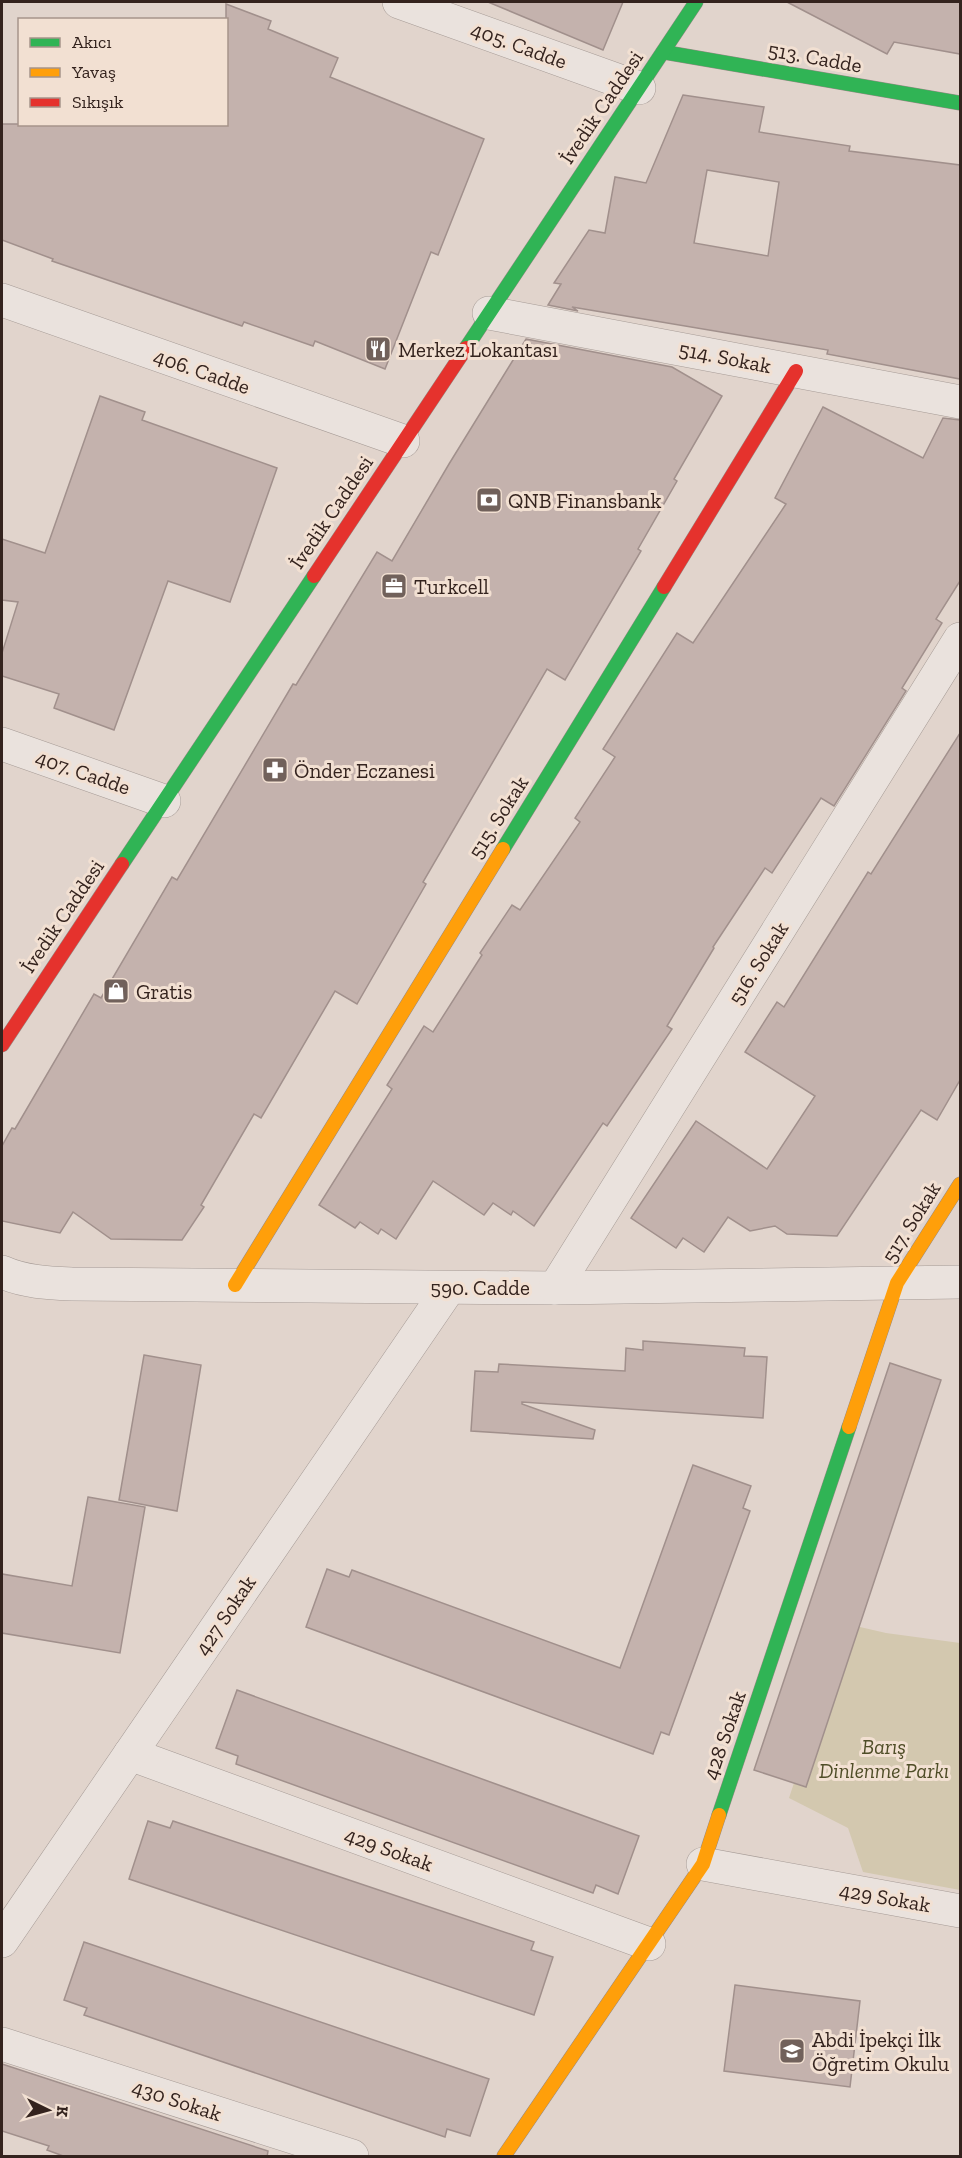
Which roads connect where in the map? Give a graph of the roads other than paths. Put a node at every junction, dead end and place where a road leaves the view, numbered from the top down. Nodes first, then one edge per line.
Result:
1 (399, 2) edge
2 (696, 2) edge
3 (663, 52) junction
4 (639, 88) junction
5 (960, 103) edge
6 (2, 300) edge
7 (489, 313) junction
8 (796, 370) junction
9 (960, 402) edge
10 (403, 441) junction
11 (960, 639) edge
12 (2, 744) edge
13 (164, 801) junction
14 (2, 1046) edge
15 (960, 1184) edge
16 (2, 1272) edge
17 (960, 1282) edge
18 (897, 1283) junction
19 (235, 1285) junction
20 (449, 1288) junction
21 (555, 1288) junction
22 (130, 1754) junction
23 (703, 1864) junction
24 (960, 1911) edge
25 (2, 1941) edge
26 (649, 1944) junction
27 (2, 2044) edge
28 (352, 2157) edge
29 (504, 2157) edge

1 - 4 street, 405. Cadde
2 - 3 street, İvedik Caddesi
3 - 4 street, İvedik Caddesi
3 - 5 street, 513. Cadde
4 - 7 street, İvedik Caddesi
6 - 10 street, 406. Cadde
7 - 8 street, 514. Sokak
7 - 10 street, İvedik Caddesi
8 - 9 street, 514. Sokak
8 - 19 street, 515. Sokak
10 - 13 street, İvedik Caddesi
11 - 21 street, 516. Sokak
12 - 13 street, 407. Cadde
13 - 14 street, İvedik Caddesi
15 - 18 street, 517. Sokak
16 - 19 street, 590. Cadde
17 - 18 street, 590. Cadde
18 - 21 street, 590. Cadde
18 - 23 street, 428 Sokak
19 - 20 street, 590. Cadde
20 - 21 street, 590. Cadde
20 - 22 street, 427 Sokak
22 - 25 street, 427 Sokak
22 - 26 street, 429 Sokak
23 - 24 street, 429 Sokak
23 - 26 street, 428 Sokak
26 - 29 street, 428 Sokak
27 - 28 street, 430 Sokak

